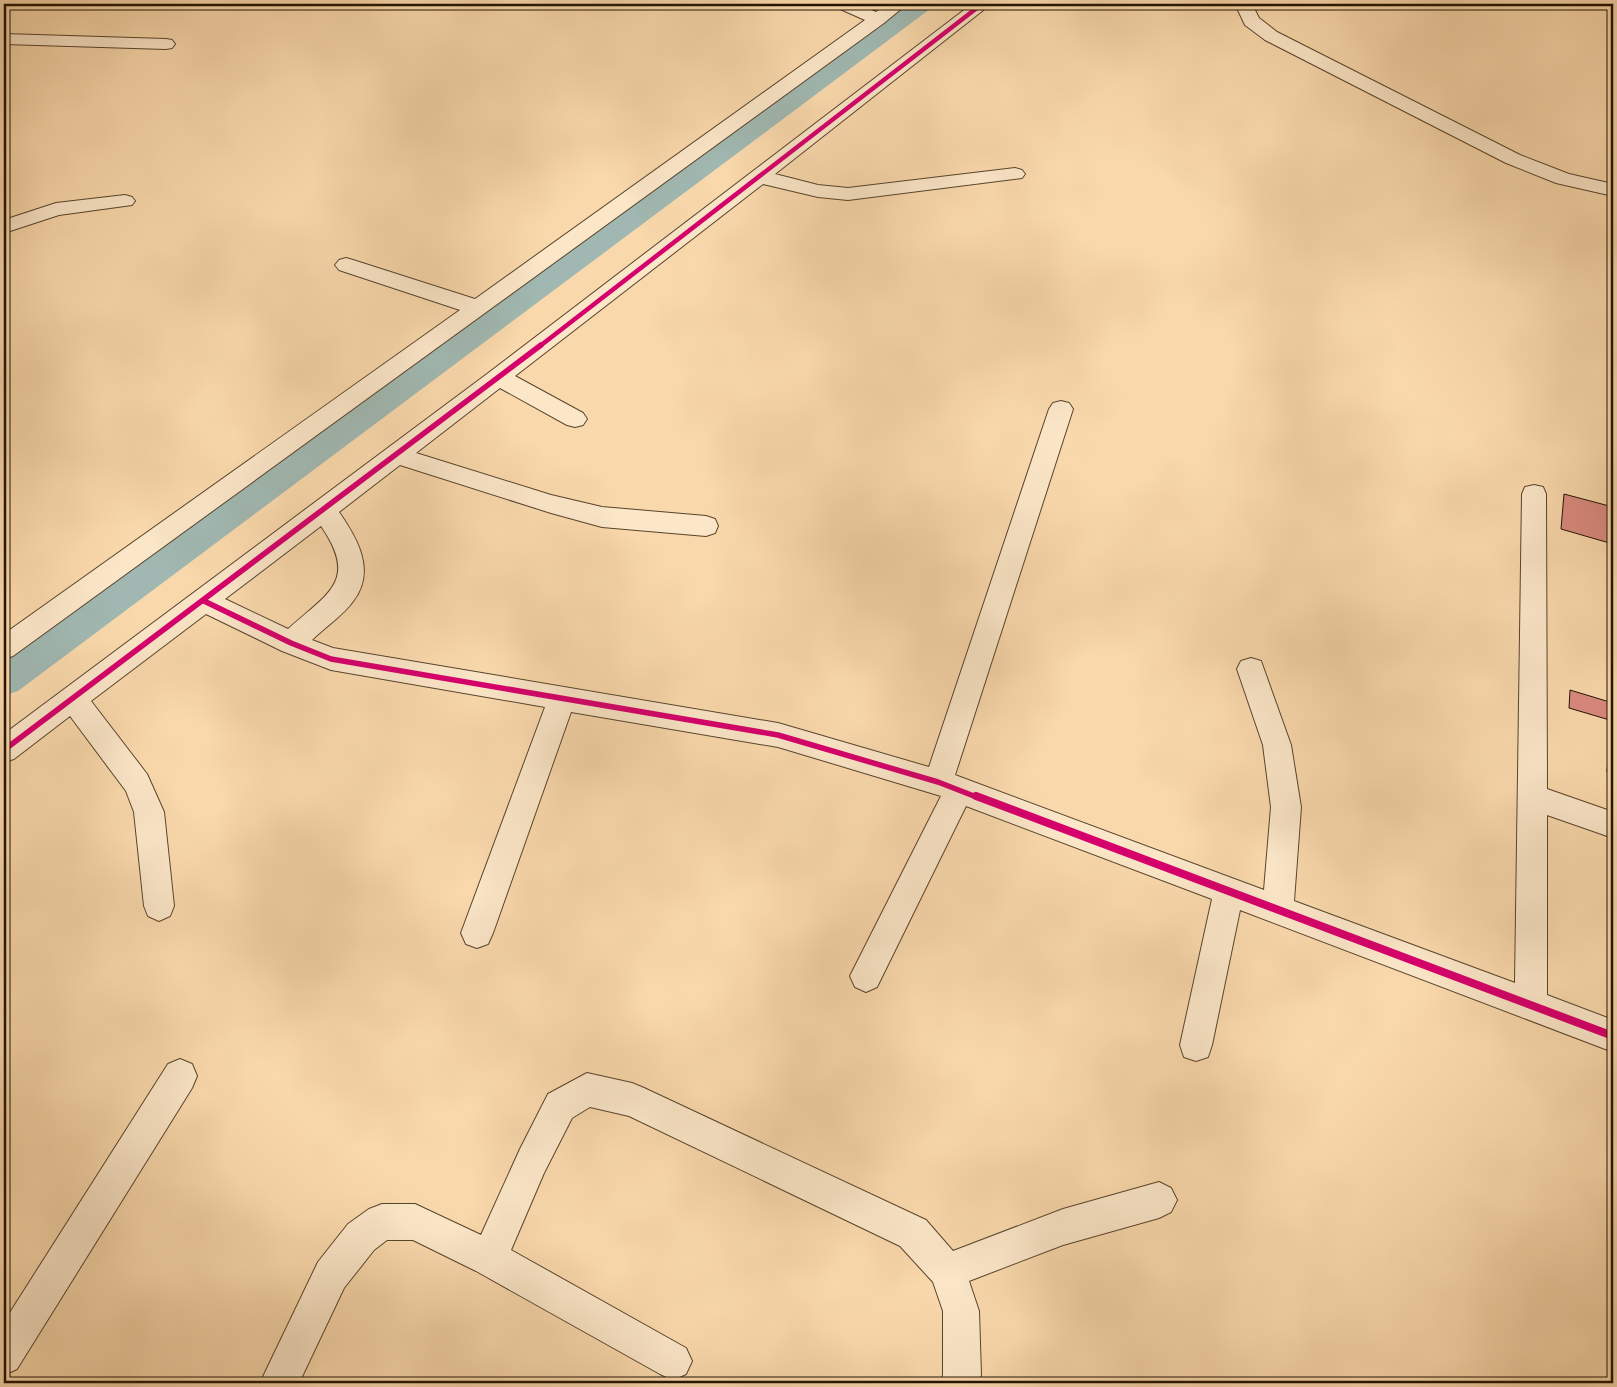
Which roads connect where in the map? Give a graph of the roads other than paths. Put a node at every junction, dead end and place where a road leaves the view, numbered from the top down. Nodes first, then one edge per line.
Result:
1 (844, 4) edge
2 (898, 4) edge
3 (982, 4) edge
4 (1244, 4) edge
5 (878, 19) junction
6 (4, 39) edge
7 (166, 44) dead end
8 (1015, 174) dead end
9 (761, 177) junction
10 (1613, 190) edge
11 (125, 200) dead end
12 (4, 227) edge
13 (346, 265) dead end
14 (478, 308) junction
15 (498, 377) junction
16 (1061, 410) dead end
17 (575, 419) dead end
18 (396, 455) junction
19 (1534, 494) dead end
20 (324, 510) junction
21 (706, 526) dead end
22 (204, 601) junction
23 (291, 643) junction
24 (4, 648) edge
25 (1251, 669) dead end
26 (562, 698) junction
27 (72, 699) junction
28 (4, 750) edge
29 (948, 786) junction
30 (1532, 797) junction
31 (1613, 824) edge
32 (1229, 891) junction
33 (159, 906) dead end
34 (1278, 910) junction
35 (477, 934) dead end
36 (866, 976) dead end
37 (1532, 1005) junction
38 (1613, 1036) edge
39 (1196, 1045) dead end
40 (180, 1076) dead end
41 (1159, 1200) dead end
42 (488, 1258) junction
43 (947, 1271) junction
44 (4, 1356) edge
45 (673, 1361) dead end
46 (279, 1383) edge
47 (959, 1383) edge

1 - 5 street
2 - 5 street
3 - 9 street
4 - 10 street
5 - 14 street
6 - 7 street
8 - 9 street
9 - 15 street
11 - 12 street
13 - 14 street
14 - 24 street
15 - 17 street
15 - 18 street
16 - 29 street
18 - 20 street
18 - 21 street
19 - 30 street
20 - 22 street
20 - 23 street
22 - 23 street
22 - 27 street
23 - 26 street
25 - 34 street
26 - 29 street
26 - 35 street
27 - 28 street
27 - 33 street
29 - 32 street
29 - 36 street
30 - 31 street
30 - 37 street
32 - 34 street
32 - 39 street
34 - 37 street
37 - 38 street
40 - 44 street
41 - 43 street
42 - 43 street
42 - 45 street
42 - 46 street
43 - 47 street

